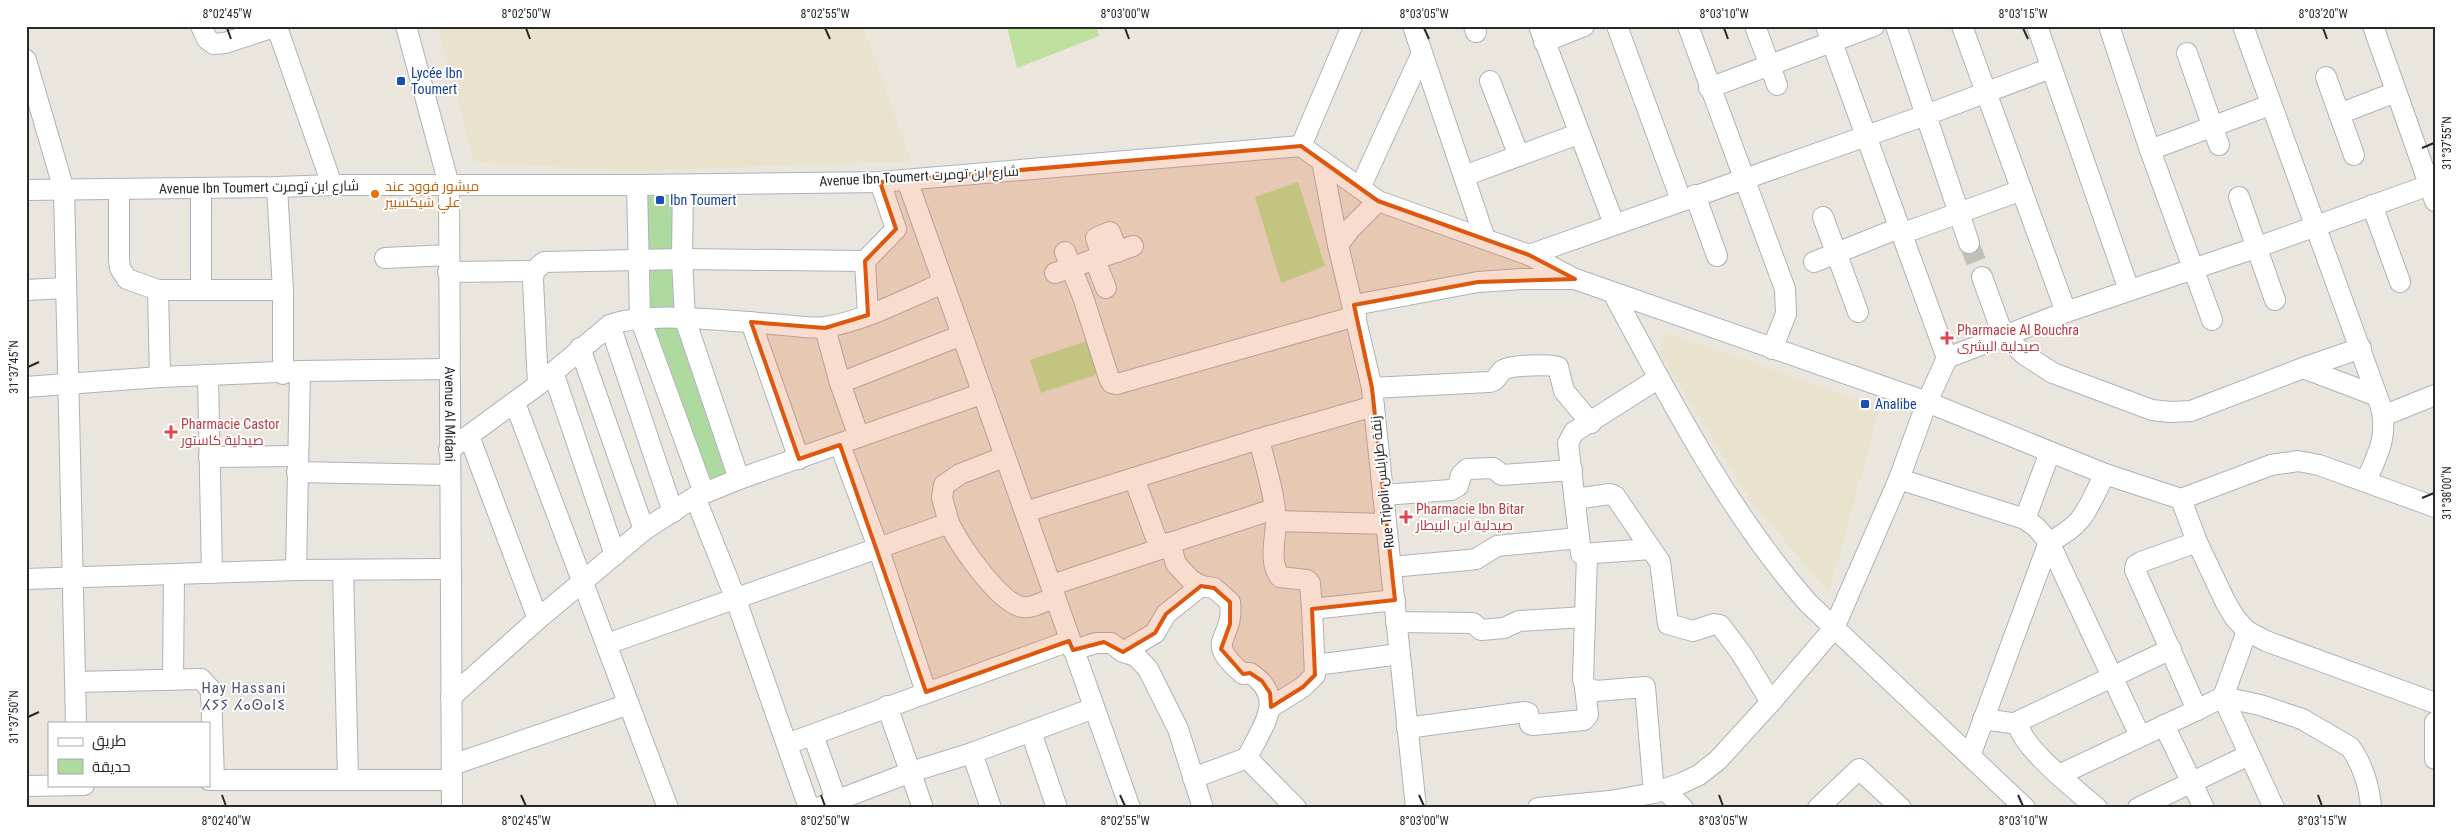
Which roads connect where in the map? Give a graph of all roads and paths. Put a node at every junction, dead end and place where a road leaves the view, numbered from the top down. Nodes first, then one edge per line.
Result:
1 (201, 26) edge
2 (406, 26) edge
3 (1352, 26) edge
4 (1414, 26) edge
5 (1584, 26) edge
6 (1617, 26) edge
7 (1688, 26) edge
8 (1754, 26) edge
9 (1874, 26) edge
10 (1896, 26) edge
11 (1962, 26) edge
12 (2037, 26) edge
13 (2109, 26) edge
14 (2373, 26) edge
15 (2245, 27) edge
16 (1541, 34) edge
17 (1829, 34) edge
18 (1422, 53) junction
19 (2187, 53) dead end
20 (26, 60) edge
21 (2051, 68) junction
22 (1773, 76) junction
23 (2326, 76) dead end
24 (1490, 81) dead end
25 (1709, 88) junction
26 (1986, 91) junction
27 (2396, 92) junction
28 (2270, 105) junction
29 (1926, 114) junction
30 (2339, 114) junction
31 (2212, 126) junction
32 (1578, 134) junction
33 (1864, 135) junction
34 (2219, 145) dead end
35 (1301, 146) junction
36 (2150, 150) junction
37 (2354, 155) dead end
38 (1519, 156) junction
39 (1322, 161) junction
40 (1464, 176) junction
41 (1744, 178) junction
42 (907, 180) junction
43 (880, 182) junction
44 (332, 185) junction
45 (449, 185) junction
46 (637, 185) junction
47 (683, 185) junction
48 (277, 187) junction
49 (201, 188) junction
50 (1360, 188) junction
51 (119, 189) junction
52 (26, 190) edge
53 (64, 190) junction
54 (2022, 190) junction
55 (2433, 190) edge
56 (2239, 197) dead end
57 (1688, 198) junction
58 (1378, 201) junction
59 (2372, 205) junction
60 (1958, 214) junction
61 (1823, 217) dead end
62 (1614, 224) junction
63 (2316, 226) junction
64 (1900, 231) junction
65 (1485, 239) junction
66 (1969, 243) tunnel mouth
67 (1338, 245) junction
68 (2258, 247) junction
69 (1836, 253) junction
70 (1529, 255) junction
71 (1716, 256) dead end
72 (385, 258) dead end
73 (638, 259) junction
74 (682, 259) junction
75 (865, 261) junction
76 (1814, 262) dead end
77 (448, 264) junction
78 (2194, 268) junction
79 (534, 271) junction
80 (1982, 277) tunnel mouth
81 (1575, 280) junction
82 (2400, 282) dead end
83 (943, 283) junction
84 (66, 288) junction
85 (1106, 288) dead end
86 (26, 290) edge
87 (158, 290) junction
88 (201, 290) junction
89 (283, 290) junction
90 (2129, 290) junction
91 (1613, 293) junction
92 (2275, 300) dead end
93 (1355, 311) junction
94 (1858, 312) dead end
95 (2066, 312) junction
96 (868, 315) junction
97 (640, 318) junction
98 (685, 319) junction
99 (2212, 320) dead end
100 (751, 322) junction
101 (610, 326) junction
102 (825, 328) junction
103 (962, 335) junction
104 (2003, 335) junction
105 (580, 348) junction
106 (2361, 348) junction
107 (1772, 349) junction
108 (1946, 358) junction
109 (2303, 368) junction
110 (449, 369) junction
111 (291, 372) junction
112 (553, 372) junction
113 (208, 376) junction
114 (160, 377) junction
115 (1659, 378) junction
116 (840, 383) junction
117 (70, 385) junction
118 (538, 385) junction
119 (26, 387) edge
120 (981, 394) junction
121 (2435, 395) edge
122 (2377, 396) junction
123 (1373, 397) junction
124 (515, 402) junction
125 (1927, 402) junction
126 (2383, 416) junction
127 (1591, 423) junction
128 (469, 436) junction
129 (860, 438) junction
130 (1259, 439) junction
131 (840, 445) junction
132 (449, 450) junction
133 (2050, 452) junction
134 (209, 457) junction
135 (1004, 457) junction
136 (799, 459) junction
137 (297, 464) junction
138 (1572, 470) junction
139 (2105, 474) junction
140 (449, 475) junction
141 (1134, 478) junction
142 (739, 479) junction
143 (1899, 479) junction
144 (2366, 481) junction
145 (699, 495) junction
146 (1383, 495) junction
147 (1575, 498) junction
148 (2181, 499) junction
149 (2435, 507) edge
150 (673, 512) junction
151 (1025, 512) junction
152 (1275, 515) junction
153 (2025, 519) junction
154 (949, 523) junction
155 (1386, 524) junction
156 (644, 530) junction
157 (2049, 542) junction
158 (2196, 542) junction
159 (1165, 546) junction
160 (1583, 546) junction
161 (878, 547) junction
162 (1651, 549) junction
163 (615, 555) junction
164 (1391, 567) junction
165 (449, 568) junction
166 (296, 570) junction
167 (343, 570) junction
168 (212, 572) junction
169 (174, 576) junction
170 (73, 578) junction
171 (26, 579) edge
172 (583, 582) junction
173 (1201, 586) junction
174 (1053, 591) junction
175 (735, 597) junction
176 (1395, 600) junction
177 (1312, 609) junction
178 (1585, 617) junction
179 (538, 620) junction
180 (1396, 622) junction
181 (1834, 628) junction
182 (2248, 631) junction
183 (607, 644) junction
184 (1071, 645) junction
185 (2171, 649) junction
186 (1122, 652) junction
187 (1399, 654) junction
188 (1316, 665) junction
189 (2113, 675) junction
190 (173, 679) junction
191 (76, 682) junction
192 (1585, 687) junction
193 (926, 692) junction
194 (451, 697) junction
195 (2223, 698) junction
196 (1771, 702) junction
197 (2435, 703) edge
198 (629, 704) junction
199 (887, 706) junction
200 (1271, 707) junction
201 (1094, 708) junction
202 (2197, 710) junction
203 (1983, 719) junction
204 (76, 722) edge
205 (2435, 722) edge
206 (2018, 724) junction
207 (2164, 725) junction
208 (1407, 728) junction
209 (1031, 732) junction
210 (813, 735) junction
211 (2140, 736) junction
212 (787, 744) junction
213 (972, 753) junction
214 (2249, 755) junction
215 (1970, 756) junction
216 (1247, 758) junction
217 (2435, 759) edge
218 (452, 772) junction
219 (911, 772) junction
220 (2059, 774) junction
221 (1193, 778) junction
222 (348, 779) junction
223 (211, 780) edge
224 (2191, 783) junction
225 (26, 786) edge
226 (48, 786) edge
227 (1660, 791) junction
228 (838, 804) edge
229 (1611, 804) edge
230 (2366, 805) edge
231 (662, 806) edge
232 (452, 808) edge
233 (809, 808) edge
234 (817, 808) edge
235 (923, 808) edge
236 (991, 808) edge
237 (1057, 808) edge
238 (1130, 808) edge
239 (1203, 808) edge
240 (1296, 808) edge
241 (1416, 808) edge
242 (1538, 808) edge
243 (1683, 808) edge
244 (1818, 808) edge
245 (1901, 808) edge
246 (2025, 808) edge
247 (2096, 808) edge
248 (2138, 808) edge
249 (2204, 808) edge
250 (2274, 808) edge

1 - 44 street
2 - 45 street, Avenue Al Midani
3 - 35 street
4 - 18 street
5 - 16 street
6 - 57 street
7 - 25 street
8 - 22 street
9 - 17 street
10 - 29 street
11 - 26 street
12 - 21 street
13 - 36 street
14 - 27 street
15 - 28 street
16 - 32 street
17 - 22 street
17 - 33 street
18 - 40 street
18 - 50 street
19 - 31 street
20 - 53 street
21 - 26 street
21 - 90 street
22 - 25 street
23 - 30 street
24 - 38 street
25 - 41 street
26 - 29 street
26 - 54 street
27 - 30 street
27 - 55 street
28 - 31 street
28 - 63 street
29 - 33 street
29 - 60 street
30 - 37 street
31 - 34 street
31 - 36 street
32 - 38 street
32 - 62 street
33 - 41 street
33 - 64 street
35 - 39 street
35 - 42 street, Avenue Ibn Toumert شارع ابن تومرت
36 - 78 street
38 - 40 street
39 - 50 street
39 - 67 street, Rue Tripoli زنقة طرابلس
40 - 65 street
41 - 57 street
41 - 107 street
42 - 43 street, Avenue Ibn Toumert شارع ابن تومرت
42 - 83 street
43 - 47 street, Avenue Ibn Toumert شارع ابن تومرت
43 - 75 street
44 - 45 street, Avenue Ibn Toumert شارع ابن تومرت
44 - 48 street, Avenue Ibn Toumert شارع ابن تومرت
45 - 46 street, Avenue Ibn Toumert شارع ابن تومرت
45 - 77 street, Avenue Al Midani
46 - 47 street, Avenue Ibn Toumert شارع ابن تومرت
46 - 73 street
47 - 74 street
48 - 49 street, Avenue Ibn Toumert شارع ابن تومرت
48 - 89 street
49 - 51 street, Avenue Ibn Toumert شارع ابن تومرت
49 - 88 street
50 - 58 street
51 - 53 street, Avenue Ibn Toumert شارع ابن تومرت
51 - 87 street
52 - 53 street, Avenue Ibn Toumert شارع ابن تومرت
53 - 84 street
54 - 60 street
54 - 95 street
55 - 59 street
56 - 68 street
57 - 62 street
57 - 71 street
58 - 65 street
58 - 67 street
59 - 63 street
59 - 82 street
60 - 64 street
60 - 66 street
61 - 69 street
62 - 70 street
63 - 68 street
63 - 106 street
64 - 69 street
64 - 108 street
65 - 70 street
67 - 93 street, Rue Tripoli زنقة طرابلس
68 - 78 street
68 - 92 street
69 - 76 street
69 - 94 street
70 - 81 street
72 - 77 street
73 - 74 street
73 - 79 street
73 - 97 street
74 - 75 street
74 - 98 street
75 - 96 street
77 - 79 street
77 - 110 street, Avenue Al Midani
78 - 90 street
78 - 99 street
79 - 118 street
80 - 104 street
81 - 91 street
81 - 93 street
83 - 96 street
83 - 103 street
84 - 86 street
84 - 117 street
85 - 93 street
87 - 88 street
87 - 114 street
88 - 89 street
89 - 111 street
90 - 95 street
91 - 107 street
91 - 115 street
93 - 123 street, Rue Tripoli زنقة طرابلس
95 - 104 street
96 - 102 street
97 - 98 street
97 - 101 street
97 - 145 street
98 - 100 street
98 - 142 street
100 - 102 street
100 - 136 street
101 - 105 street
101 - 150 street
102 - 116 street
103 - 116 street
103 - 120 street
104 - 108 street
104 - 109 street
105 - 112 street
105 - 156 street
106 - 109 street
106 - 122 street
107 - 125 street
108 - 125 street
109 - 122 street
110 - 111 street
110 - 132 street, Avenue Al Midani
111 - 113 street
111 - 137 street
112 - 118 street
112 - 163 street
113 - 114 street
113 - 134 street
114 - 117 street
115 - 127 street
115 - 181 street
116 - 129 street
117 - 119 street
117 - 170 street
118 - 124 street
120 - 129 street
120 - 135 street
121 - 126 street
122 - 126 street
123 - 127 street
123 - 130 street
123 - 146 street, Rue Tripoli زنقة طرابلس
124 - 128 street
124 - 172 street
125 - 133 street
125 - 143 street
126 - 144 street
127 - 138 street
128 - 132 street
128 - 179 street
129 - 131 street
130 - 141 street
130 - 152 street
131 - 136 street
131 - 161 street
132 - 140 street, Avenue Al Midani
133 - 139 street
133 - 153 street
134 - 137 street
134 - 168 street
135 - 151 street
135 - 154 street
136 - 142 street
137 - 140 street
137 - 166 street
138 - 146 street
138 - 147 street
139 - 148 street
139 - 157 street
140 - 165 street, Avenue Al Midani
141 - 151 street
141 - 159 street
142 - 145 street
143 - 153 street
143 - 181 street
144 - 148 street
144 - 149 street
145 - 150 street
145 - 175 street
146 - 155 street, Rue Tripoli زنقة طرابلس
147 - 160 street
147 - 162 street
148 - 158 street
150 - 156 street
151 - 174 street
152 - 155 street
152 - 159 street
152 - 177 street
153 - 157 street
154 - 161 street
154 - 174 street
155 - 164 street, Rue Tripoli زنقة طرابلس
156 - 163 street
157 - 189 street
157 - 203 street
158 - 182 street
158 - 185 street
159 - 173 street
159 - 174 street
160 - 162 street
160 - 164 street
160 - 178 street
161 - 175 street
161 - 193 street
162 - 196 street
163 - 172 street
164 - 176 street, Rue Tripoli زنقة طرابلس
165 - 167 street
165 - 194 street, Avenue Al Midani
166 - 167 street
166 - 168 street
167 - 222 street
168 - 169 street
169 - 170 street
169 - 190 street
170 - 171 street
170 - 191 street
172 - 179 street
172 - 183 street
173 - 186 street
173 - 200 street
174 - 184 street
175 - 183 street
175 - 212 street
176 - 177 street
176 - 180 street, Rue Tripoli زنقة طرابلس
177 - 188 street
178 - 180 street
178 - 192 street
179 - 194 street
180 - 187 street, Rue Tripoli زنقة طرابلس
181 - 196 street
181 - 215 street
182 - 195 street
182 - 197 street
183 - 198 street
184 - 186 street
184 - 193 street
184 - 201 street
185 - 189 street
185 - 202 street
186 - 221 street
187 - 188 street
187 - 208 street, Rue Tripoli زنقة طرابلس
188 - 200 street
189 - 206 street
189 - 211 street
190 - 191 street
190 - 223 street
191 - 204 street
192 - 208 street
192 - 227 street
193 - 199 street
194 - 218 street, Avenue Al Midani
195 - 202 street
195 - 214 street
195 - 230 street
196 - 227 street
198 - 218 street
198 - 231 street
199 - 210 street
199 - 219 street
200 - 216 street
201 - 209 street
201 - 238 street
202 - 207 street
203 - 206 street
203 - 215 street
205 - 217 street
206 - 220 street
207 - 211 street
207 - 224 street
208 - 241 street, Rue Tripoli زنقة طرابلس
209 - 213 street
209 - 237 street
210 - 212 street
210 - 228 street
211 - 220 street
212 - 233 street
213 - 219 street
213 - 236 street
214 - 224 street
214 - 250 street
215 - 246 street
216 - 221 street
216 - 240 street
218 - 222 street
218 - 232 street, Avenue Al Midani
219 - 228 street
219 - 235 street
220 - 247 street
221 - 239 street
222 - 223 street
224 - 248 street
224 - 249 street
225 - 226 street
227 - 229 street
227 - 243 street
228 - 234 street
229 - 242 street
244 - 245 street

